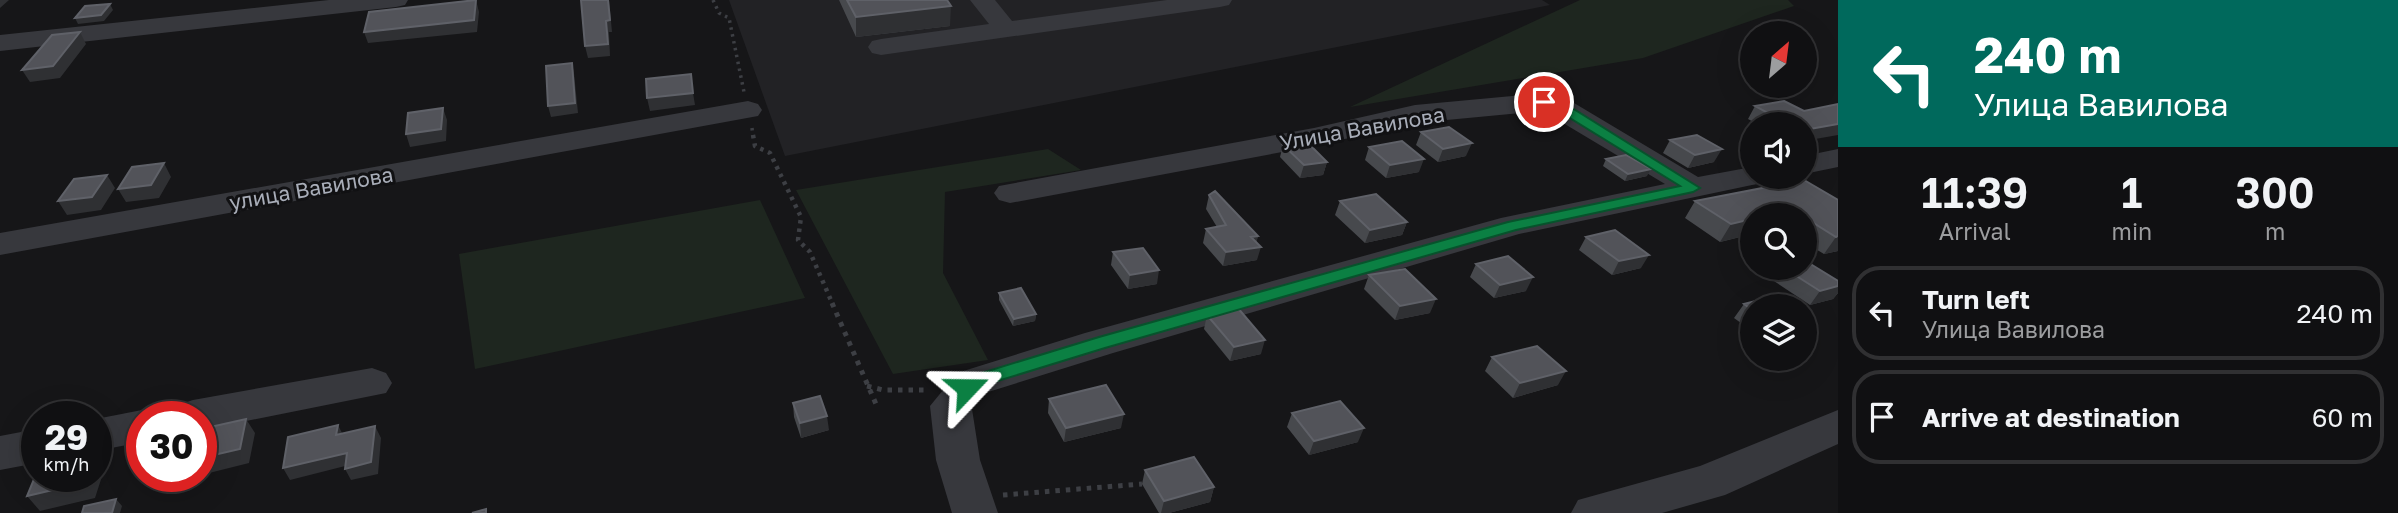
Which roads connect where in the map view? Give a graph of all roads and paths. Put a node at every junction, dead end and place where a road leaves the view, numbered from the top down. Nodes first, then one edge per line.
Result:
1 (396, 0) edge
2 (713, 0) edge
3 (982, 0) edge
4 (1220, 0) edge
5 (1006, 30) junction
6 (0, 43) edge
7 (881, 47) dead end
8 (748, 110) junction
9 (1838, 158) edge
10 (1817, 162) edge
11 (1740, 178) edge
12 (1693, 188) junction
13 (1010, 192) dead end
14 (0, 244) edge
15 (372, 383) dead end
16 (866, 386) junction
17 (967, 388) junction
18 (876, 404) dead end
19 (217, 412) edge
20 (1838, 426) edge
21 (21, 449) edge
22 (0, 453) edge
23 (1142, 484) dead end
24 (973, 508) edge
25 (1594, 513) edge

1 - 6 street
2 - 8 path
3 - 5 street
4 - 5 street
5 - 7 street
8 - 14 street, улица Вавилова
8 - 16 path
9 - 10 street
11 - 12 street
12 - 13 street, Улица Вавилова
12 - 17 street
15 - 19 street
16 - 17 path
16 - 18 path
17 - 24 street
20 - 25 street
21 - 22 street
23 - 24 path

